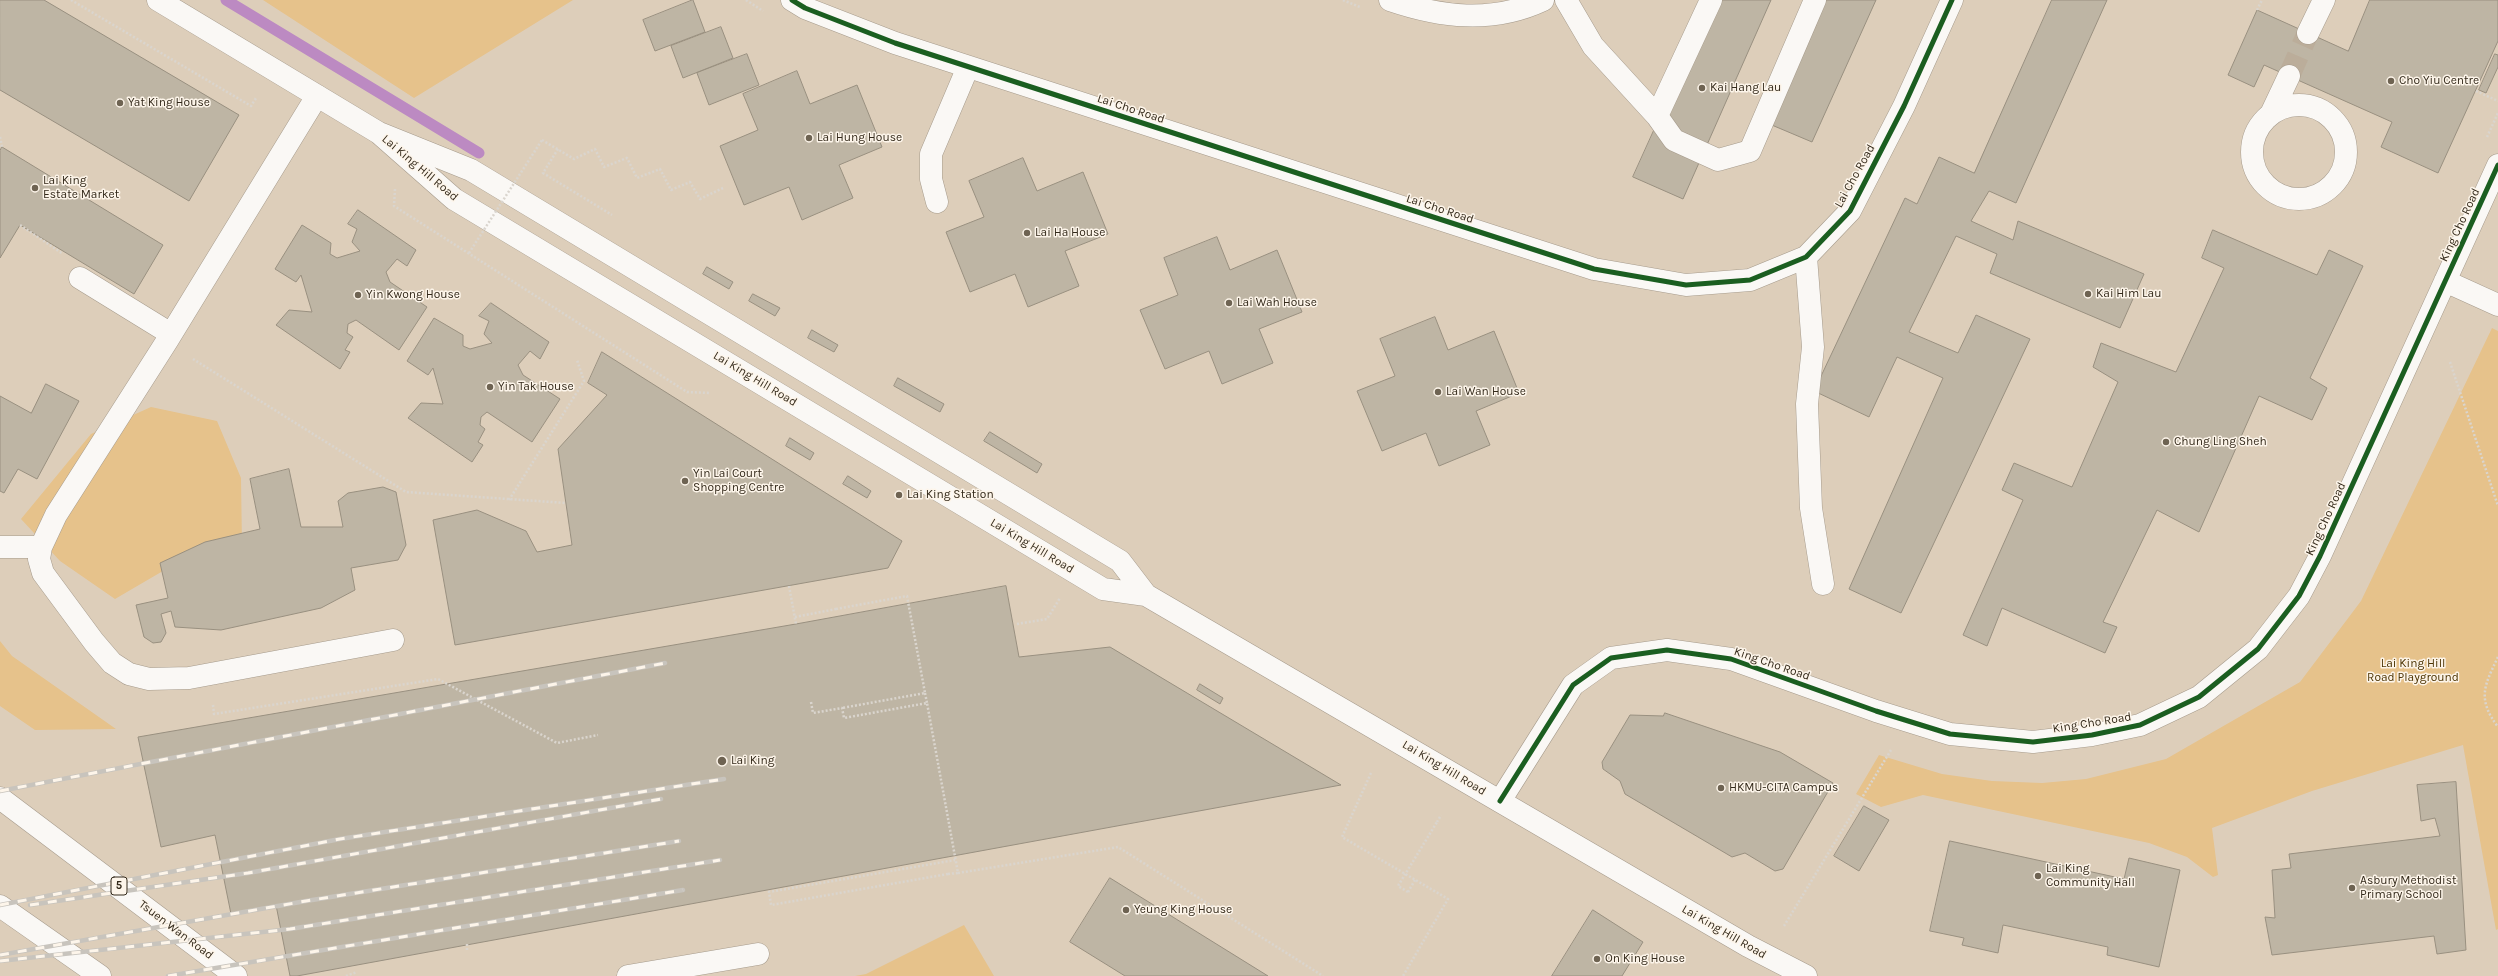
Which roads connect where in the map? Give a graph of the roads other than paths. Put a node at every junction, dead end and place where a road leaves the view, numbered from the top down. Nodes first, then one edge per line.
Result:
1 (158, 0) edge
2 (792, 0) edge
3 (1390, 0) edge
4 (1542, 0) edge
5 (1566, 0) edge
6 (1711, 0) edge
7 (1815, 0) edge
8 (1952, 0) edge
9 (2324, 0) edge
10 (2308, 33) tunnel mouth
11 (968, 67) junction
12 (2289, 76) tunnel mouth
13 (317, 96) junction
14 (2271, 114) junction
15 (1657, 116) junction
16 (379, 133) junction
17 (2498, 165) edge
18 (937, 202) dead end
19 (1806, 257) junction
20 (80, 278) dead end
21 (2445, 281) junction
22 (2498, 305) edge
23 (169, 338) junction
24 (0, 547) edge
25 (41, 547) junction
26 (1823, 584) dead end
27 (1146, 595) junction
28 (393, 640) dead end
29 (0, 798) edge
30 (1500, 801) junction
31 (0, 906) edge
32 (758, 954) dead end
33 (100, 976) edge
34 (236, 976) edge
35 (628, 976) edge
36 (1806, 976) edge

1 - 13 main road, Lai King Hill Road
2 - 11 main road, Lai Cho Road
3 - 4 main road
5 - 15 main road
6 - 15 main road
7 - 15 main road
8 - 19 main road, Lai Cho Road
9 - 10 main road
11 - 18 main road
11 - 19 main road, Lai Cho Road
12 - 14 main road
13 - 16 main road, Lai King Hill Road
13 - 23 main road
14 - 14 main road
16 - 27 main road, Lai King Hill Road
16 - 27 main road, Lai King Hill Road
17 - 21 main road, King Cho Road
19 - 26 main road
20 - 23 main road
21 - 22 main road
21 - 30 main road, King Cho Road
23 - 25 main road
24 - 25 main road
25 - 28 main road
27 - 30 main road, Lai King Hill Road
29 - 34 main road, Tsuen Wan Road / 5
30 - 36 main road, Lai King Hill Road
31 - 33 main road
32 - 35 main road

